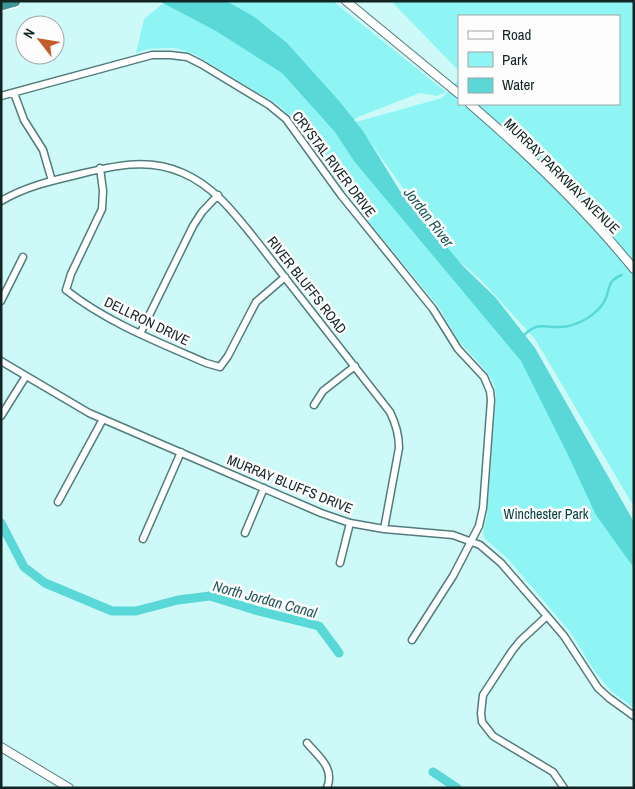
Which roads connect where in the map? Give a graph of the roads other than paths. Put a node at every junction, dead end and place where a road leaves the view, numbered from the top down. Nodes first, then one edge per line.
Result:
1 (15, 1) edge
2 (346, 1) edge
3 (1, 5) edge
4 (14, 93) junction
5 (458, 93) edge
6 (1, 96) edge
7 (471, 105) edge
8 (100, 168) junction
9 (52, 180) junction
10 (218, 196) junction
11 (1, 200) edge
12 (23, 257) dead end
13 (634, 269) edge
14 (285, 277) junction
15 (1, 301) edge
16 (140, 334) junction
17 (1, 361) edge
18 (355, 366) junction
19 (26, 376) junction
20 (314, 406) dead end
21 (1, 416) edge
22 (102, 419) junction
23 (181, 452) junction
24 (264, 488) junction
25 (58, 502) dead end
26 (350, 523) junction
27 (384, 529) junction
28 (245, 533) dead end
29 (143, 539) dead end
30 (471, 542) junction
31 (340, 563) dead end
32 (547, 616) junction
33 (412, 640) dead end
34 (634, 716) edge
35 (307, 743) dead end
36 (1, 748) edge
37 (69, 788) edge
38 (327, 788) edge
39 (564, 788) edge

1 - 3 highway
2 - 5 street
4 - 6 street, CRYSTAL RIVER DRIVE
4 - 9 street
4 - 30 street, CRYSTAL RIVER DRIVE
7 - 13 street, MURRAY PARKWAY AVENUE
8 - 9 street, RIVER BLUFFS ROAD
8 - 10 street, RIVER BLUFFS ROAD
8 - 16 street, DELLRON DRIVE
9 - 11 street, RIVER BLUFFS ROAD
10 - 14 street, RIVER BLUFFS ROAD
10 - 16 street
12 - 15 street
14 - 16 street, DELLRON DRIVE
14 - 18 street, RIVER BLUFFS ROAD
17 - 19 street, MURRAY BLUFFS DRIVE
18 - 20 street
18 - 27 street, RIVER BLUFFS ROAD
19 - 21 street
19 - 22 street, MURRAY BLUFFS DRIVE
22 - 23 street, MURRAY BLUFFS DRIVE
22 - 25 street
23 - 24 street, MURRAY BLUFFS DRIVE
23 - 29 street
24 - 26 street, MURRAY BLUFFS DRIVE
24 - 28 street
26 - 27 street, MURRAY BLUFFS DRIVE
26 - 31 street
27 - 30 street, MURRAY BLUFFS DRIVE
30 - 32 street, MURRAY BLUFFS DRIVE
30 - 33 street, CRYSTAL RIVER DRIVE
32 - 34 street, MURRAY BLUFFS DRIVE
32 - 39 street
35 - 38 street
36 - 37 street

